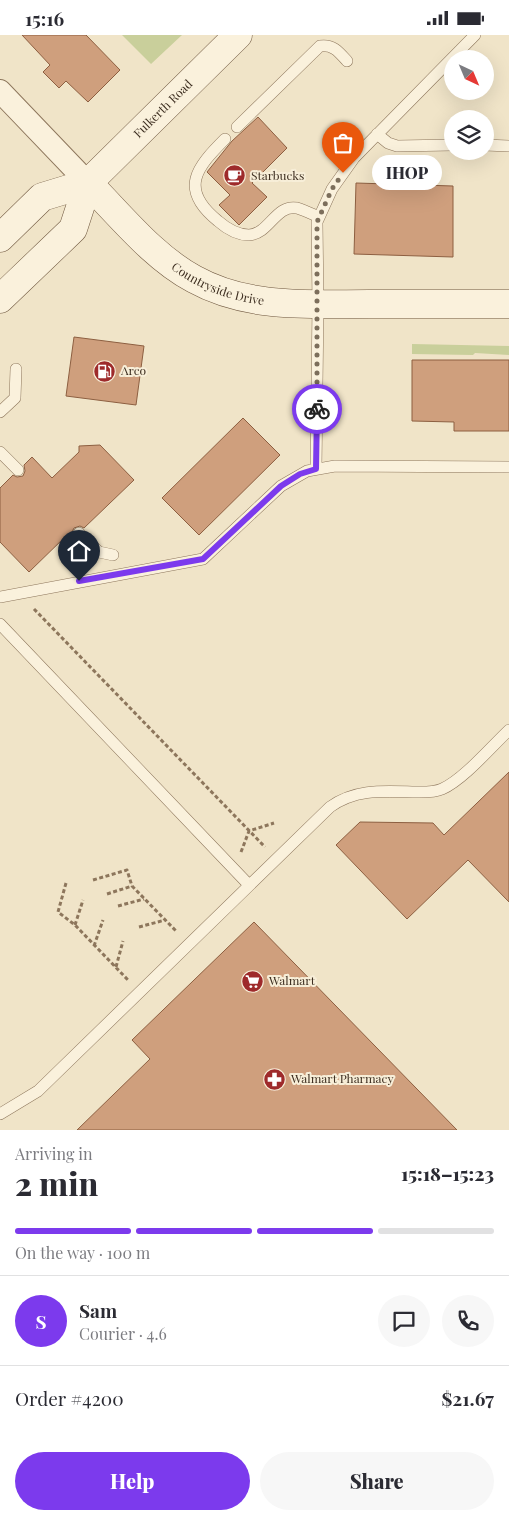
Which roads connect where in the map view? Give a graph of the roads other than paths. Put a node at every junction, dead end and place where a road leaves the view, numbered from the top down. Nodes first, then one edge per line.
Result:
1 (238, 35) edge
2 (475, 35) edge
3 (347, 61) dead end
4 (0, 91) edge
5 (237, 127) dead end
6 (377, 134) junction
7 (225, 139) dead end
8 (444, 145) edge
9 (494, 145) edge
10 (509, 146) edge
11 (88, 183) junction
12 (319, 217) junction
13 (0, 238) edge
14 (0, 299) edge
15 (318, 304) junction
16 (509, 304) edge
17 (16, 369) dead end
18 (0, 412) edge
19 (0, 451) edge
20 (509, 467) edge
21 (316, 469) junction
22 (18, 470) dead end
23 (79, 533) dead end
24 (113, 555) dead end
25 (0, 597) edge
26 (0, 624) edge
27 (509, 730) edge
28 (250, 885) junction
29 (0, 1114) edge

1 - 11 street, Fulkerth Road
2 - 6 lane
3 - 5 lane
4 - 11 street, Countryside Drive
6 - 8 lane
6 - 12 lane
7 - 12 lane
9 - 10 lane
11 - 13 street, Fulkerth Road
11 - 14 street, Fulkerth Road
11 - 15 street, Countryside Drive
12 - 15 lane
15 - 16 street, Countryside Drive
15 - 21 lane
17 - 18 lane
19 - 22 lane
20 - 21 lane
21 - 25 lane
23 - 24 lane
26 - 28 lane
27 - 28 lane
28 - 29 lane

